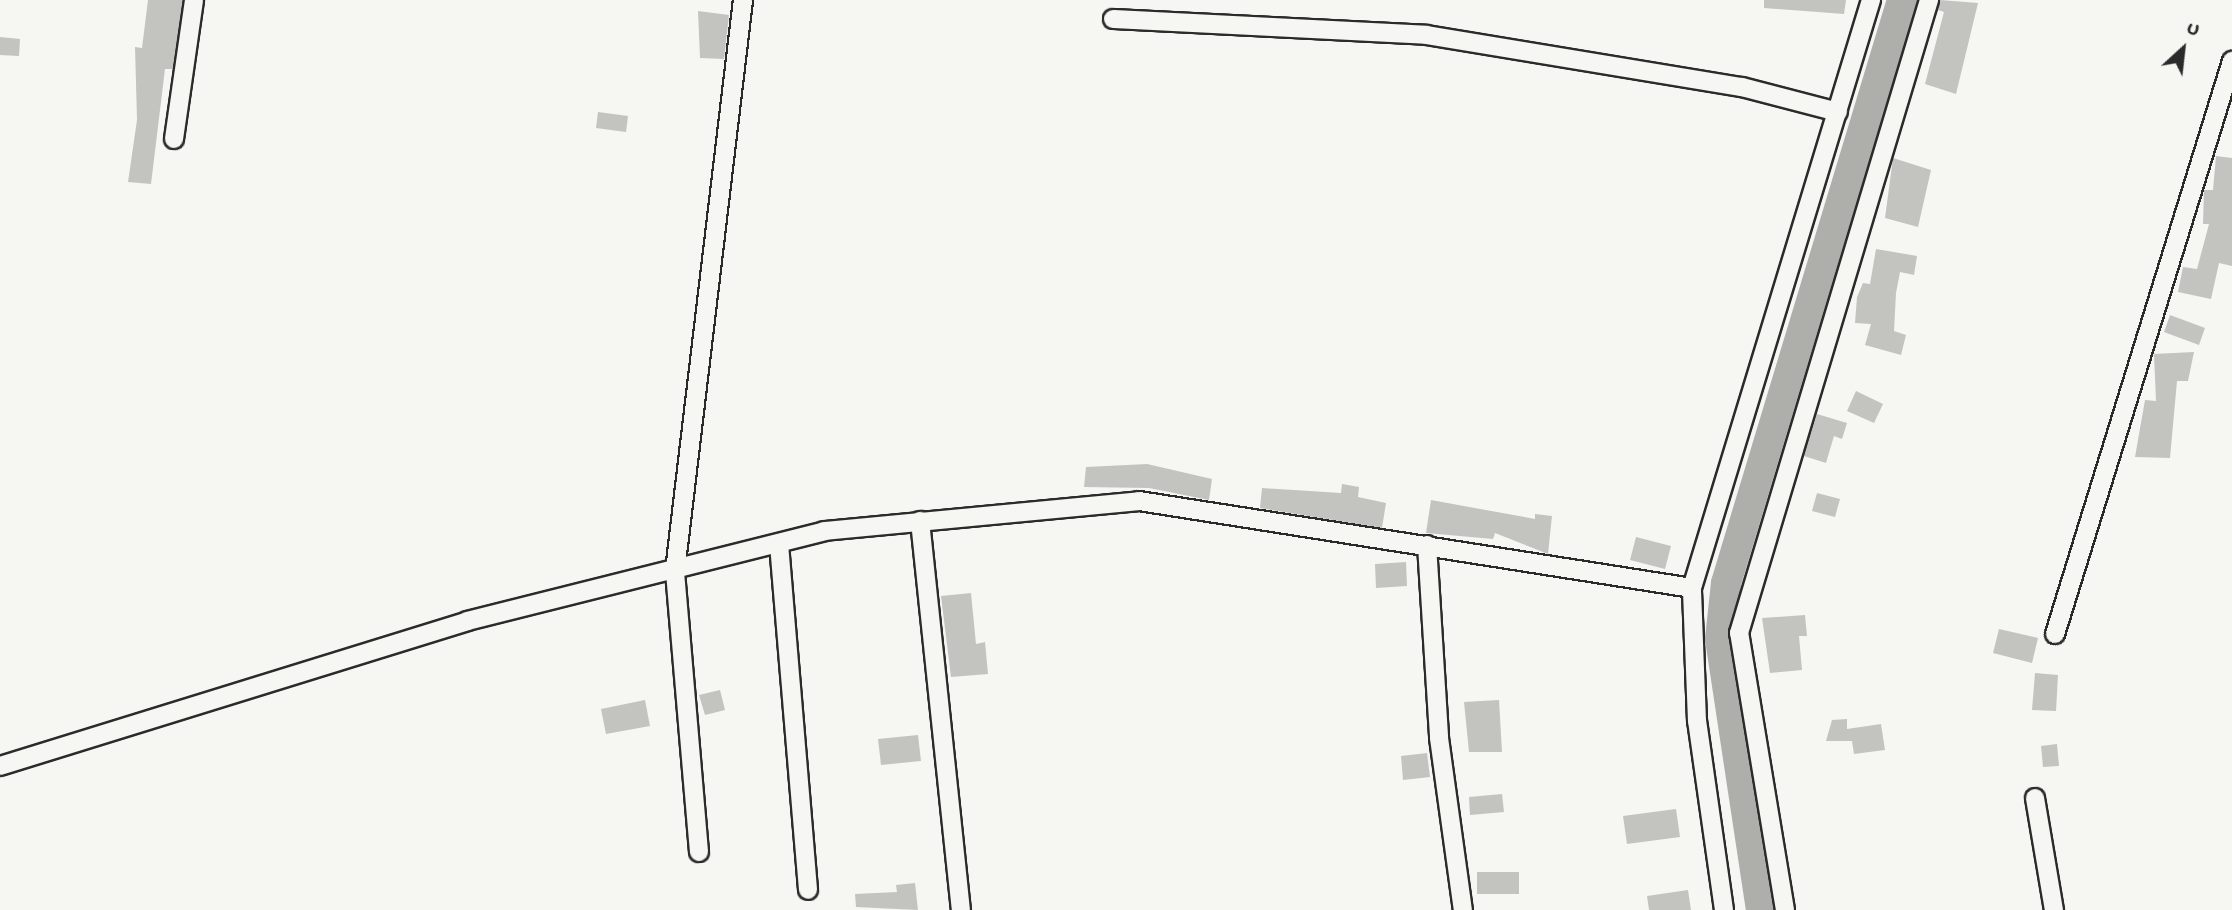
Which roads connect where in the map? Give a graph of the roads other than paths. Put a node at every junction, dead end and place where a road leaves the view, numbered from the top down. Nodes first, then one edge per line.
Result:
1 (194, 0) edge
2 (743, 0) edge
3 (1871, 0) edge
4 (1929, 0) edge
5 (1112, 19) dead end
6 (2232, 61) edge
7 (1838, 112) junction
8 (174, 139) dead end
9 (920, 521) junction
10 (779, 544) junction
11 (1427, 545) junction
12 (675, 571) junction
13 (1692, 587) junction
14 (2055, 634) dead end
15 (0, 766) edge
16 (2035, 798) dead end
17 (699, 852) dead end
18 (808, 890) dead end
19 (961, 910) edge
20 (1464, 910) edge
21 (1724, 910) edge
22 (1786, 910) edge
23 (2054, 910) edge

1 - 8 street
2 - 12 street
3 - 7 street
4 - 22 street
5 - 7 street
6 - 14 street
7 - 13 street
9 - 10 street
9 - 11 street
9 - 19 street
10 - 12 street
10 - 18 street
11 - 13 street
11 - 20 street
12 - 15 street
12 - 17 street
13 - 21 street
16 - 23 street

